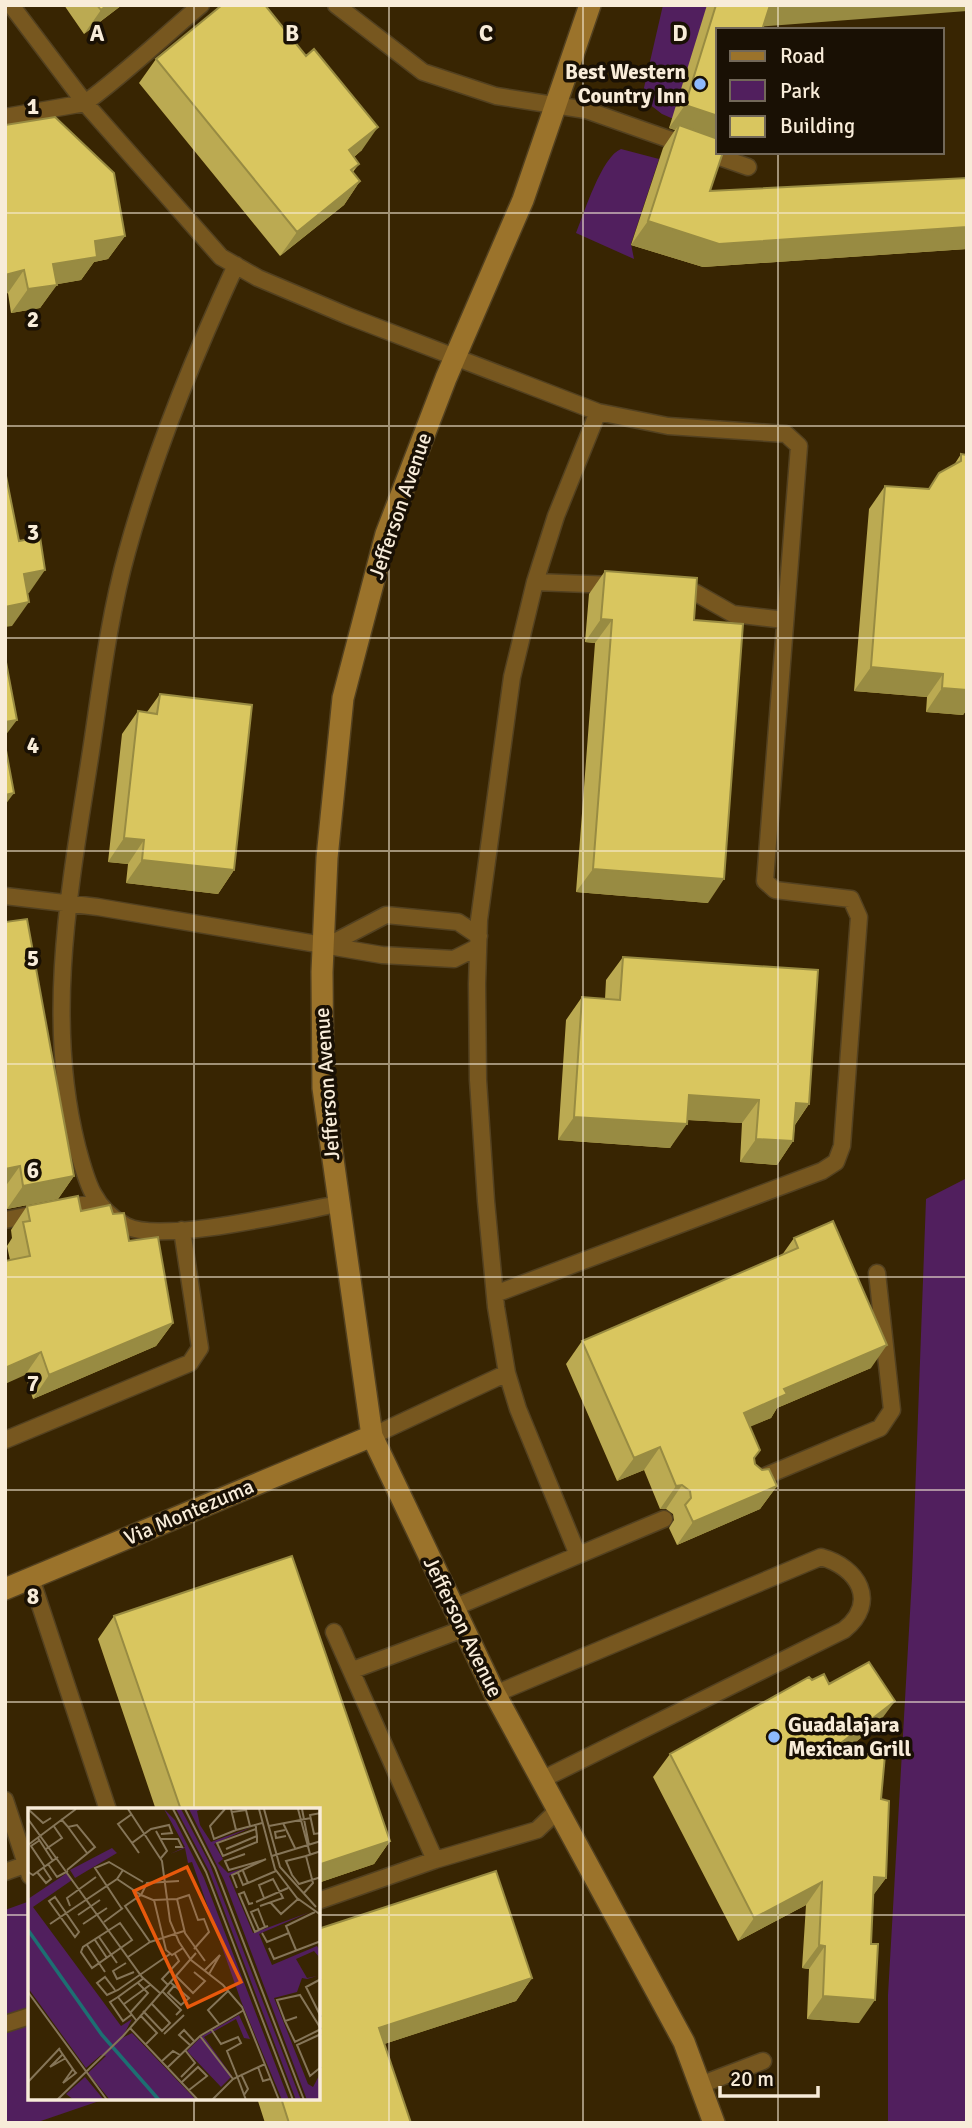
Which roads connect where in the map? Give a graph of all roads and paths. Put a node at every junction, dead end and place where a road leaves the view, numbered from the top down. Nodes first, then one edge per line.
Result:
1 (12, 5) edge
2 (201, 5) edge
3 (336, 5) edge
4 (590, 5) edge
5 (85, 103) junction
6 (558, 104) junction
7 (5, 117) edge
8 (748, 167) dead end
9 (236, 265) junction
10 (456, 357) junction
11 (598, 412) junction
12 (535, 582) junction
13 (633, 585) edge
14 (660, 586) edge
15 (785, 620) junction
16 (5, 896) edge
17 (67, 904) junction
18 (478, 941) junction
19 (323, 948) junction
20 (97, 1202) junction
21 (338, 1205) junction
22 (5, 1220) edge
23 (182, 1230) junction
24 (877, 1273) dead end
25 (495, 1294) junction
26 (507, 1373) junction
27 (372, 1436) junction
28 (5, 1440) edge
29 (748, 1483) edge
30 (664, 1519) dead end
31 (578, 1555) junction
32 (32, 1578) junction
33 (5, 1589) edge
34 (453, 1608) junction
35 (463, 1629) junction
36 (334, 1632) dead end
37 (353, 1670) junction
38 (495, 1694) junction
39 (541, 1780) junction
40 (5, 1800) edge
41 (107, 1808) edge
42 (557, 1811) junction
43 (435, 1860) junction
44 (28, 1865) edge
45 (28, 1868) edge
46 (5, 1872) edge
47 (320, 1900) edge
48 (28, 2017) edge
49 (5, 2024) edge
50 (763, 2061) dead end
51 (700, 2085) junction
52 (714, 2123) edge

1 - 5 lane
2 - 5 lane
3 - 6 lane
4 - 6 main road, Jefferson Avenue
5 - 7 lane
5 - 9 lane
6 - 8 lane
6 - 10 main road, Jefferson Avenue
9 - 10 lane
9 - 17 lane
10 - 11 lane
10 - 19 main road, Jefferson Avenue
11 - 12 lane
11 - 15 lane
12 - 13 lane
12 - 18 lane
14 - 15 lane
15 - 25 lane
16 - 17 lane
17 - 19 lane
17 - 20 lane
18 - 19 lane
18 - 19 lane
18 - 25 lane
19 - 21 main road, Jefferson Avenue
20 - 22 lane
20 - 23 lane
21 - 23 lane
21 - 27 main road, Jefferson Avenue
23 - 28 lane
24 - 29 lane
25 - 26 lane
26 - 27 lane
26 - 31 lane
27 - 32 main road, Via Montezuma
27 - 34 main road, Jefferson Avenue
30 - 31 lane
31 - 34 lane
32 - 33 main road, Via Montezuma
32 - 41 lane
34 - 35 main road, Jefferson Avenue
35 - 37 lane
35 - 38 main road, Jefferson Avenue
36 - 37 lane
37 - 43 lane
38 - 39 main road, Jefferson Avenue
38 - 39 lane
39 - 42 main road, Jefferson Avenue
40 - 44 lane
42 - 43 lane
42 - 51 main road, Jefferson Avenue
43 - 47 lane
45 - 46 lane
48 - 49 lane
50 - 51 lane
51 - 52 main road, Jefferson Avenue

